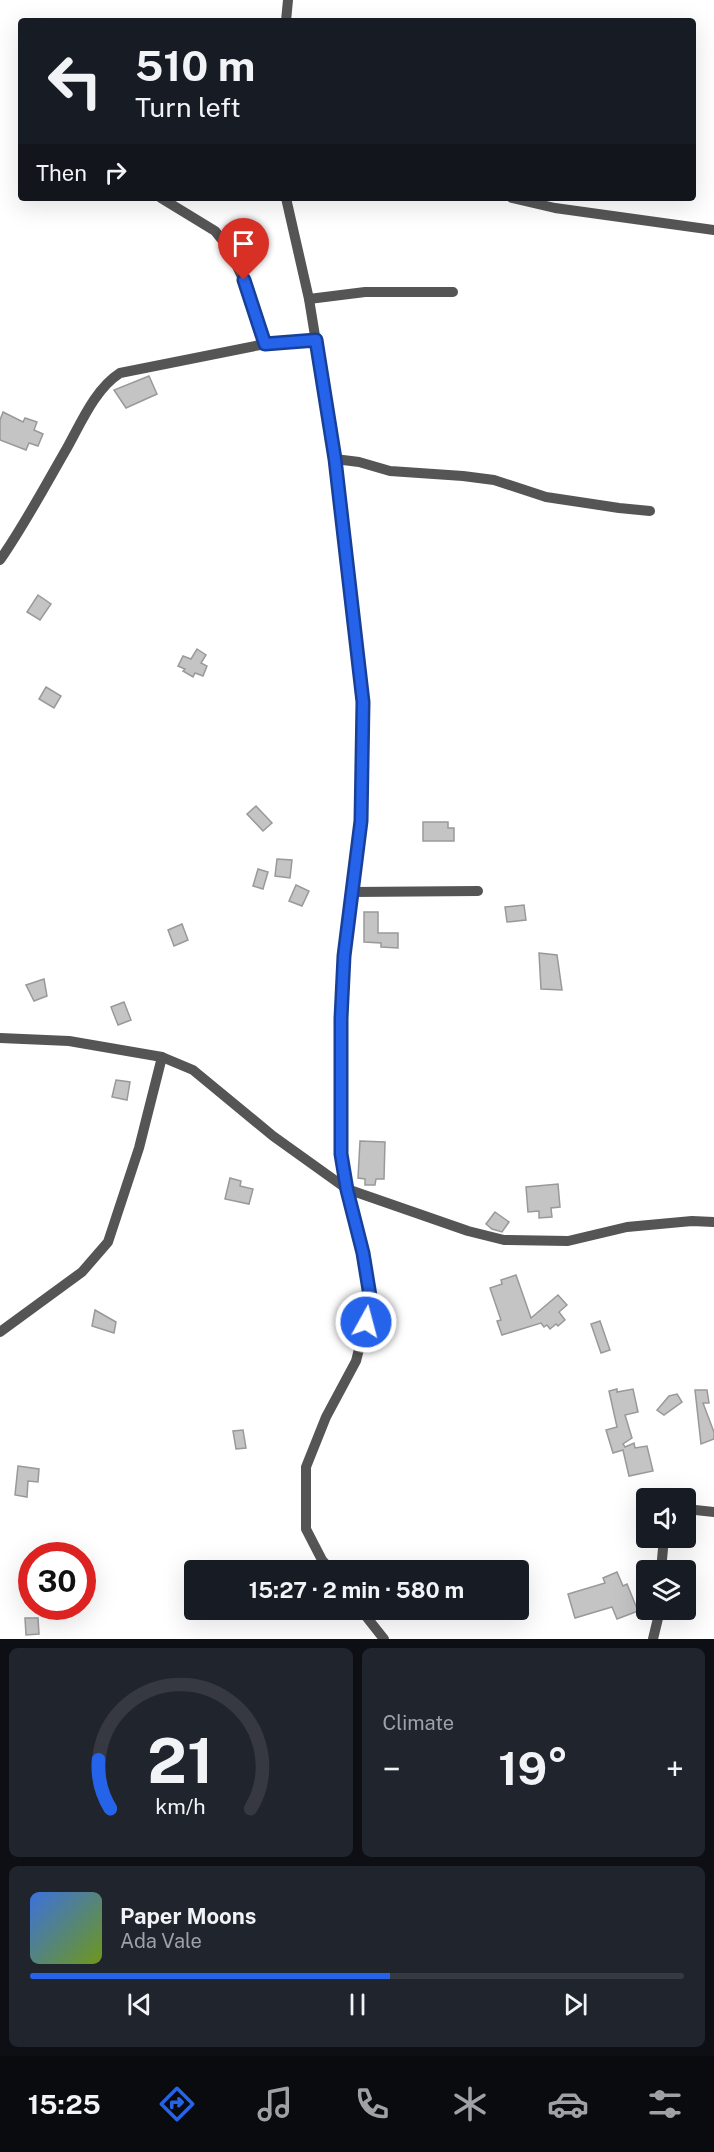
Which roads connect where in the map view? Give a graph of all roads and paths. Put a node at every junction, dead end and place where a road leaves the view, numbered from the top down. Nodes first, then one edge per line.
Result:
1 (288, 0) edge
2 (286, 18) edge
3 (165, 201) edge
4 (286, 201) edge
5 (525, 201) edge
6 (714, 230) edge
7 (453, 292) dead end
8 (309, 300) junction
9 (316, 340) junction
10 (265, 344) junction
11 (335, 459) junction
12 (650, 511) dead end
13 (0, 560) edge
14 (478, 891) dead end
15 (353, 892) junction
16 (0, 1038) edge
17 (162, 1057) junction
18 (347, 1190) junction
19 (714, 1222) edge
20 (0, 1332) edge
21 (696, 1510) edge
22 (714, 1512) edge
23 (322, 1560) edge
24 (369, 1620) edge
25 (658, 1620) edge
26 (384, 1639) edge
27 (653, 1639) edge

1 - 2 street
3 - 10 street
4 - 8 street
5 - 6 street
7 - 8 street
8 - 9 street
9 - 10 street
9 - 11 street
10 - 13 street
11 - 12 street
11 - 15 street
14 - 15 street
15 - 18 street
16 - 17 street
17 - 18 street
17 - 20 street
18 - 19 street
18 - 23 street
21 - 22 street
24 - 26 street
25 - 27 street

